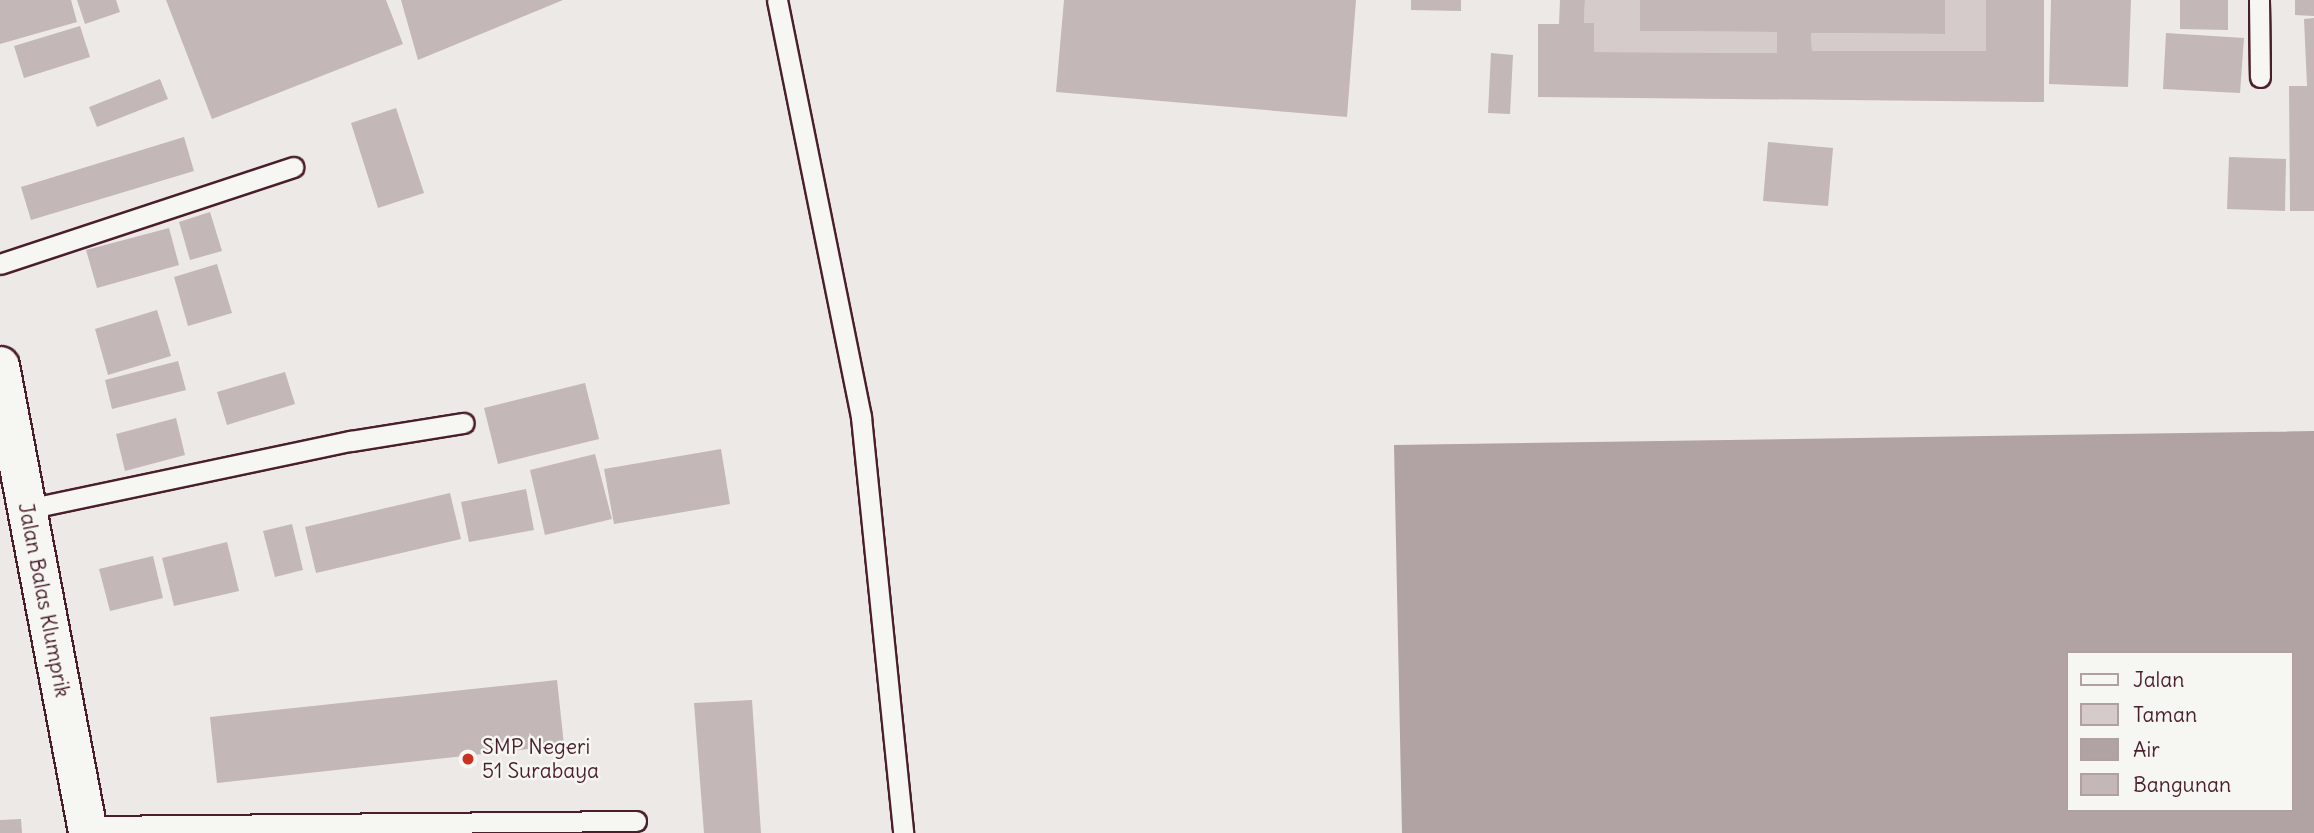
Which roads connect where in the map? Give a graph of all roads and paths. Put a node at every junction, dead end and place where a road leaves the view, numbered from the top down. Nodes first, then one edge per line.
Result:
1 (778, 0) edge
2 (2259, 0) edge
3 (2260, 77) dead end
4 (293, 167) dead end
5 (0, 264) edge
6 (0, 366) edge
7 (464, 423) dead end
8 (27, 509) junction
9 (636, 821) dead end
10 (88, 829) edge
11 (903, 833) edge

1 - 11 lane
2 - 3 lane
4 - 5 lane
6 - 8 street, Jalan Balas Klumprik
7 - 8 lane
8 - 10 street, Jalan Balas Klumprik
9 - 10 lane

